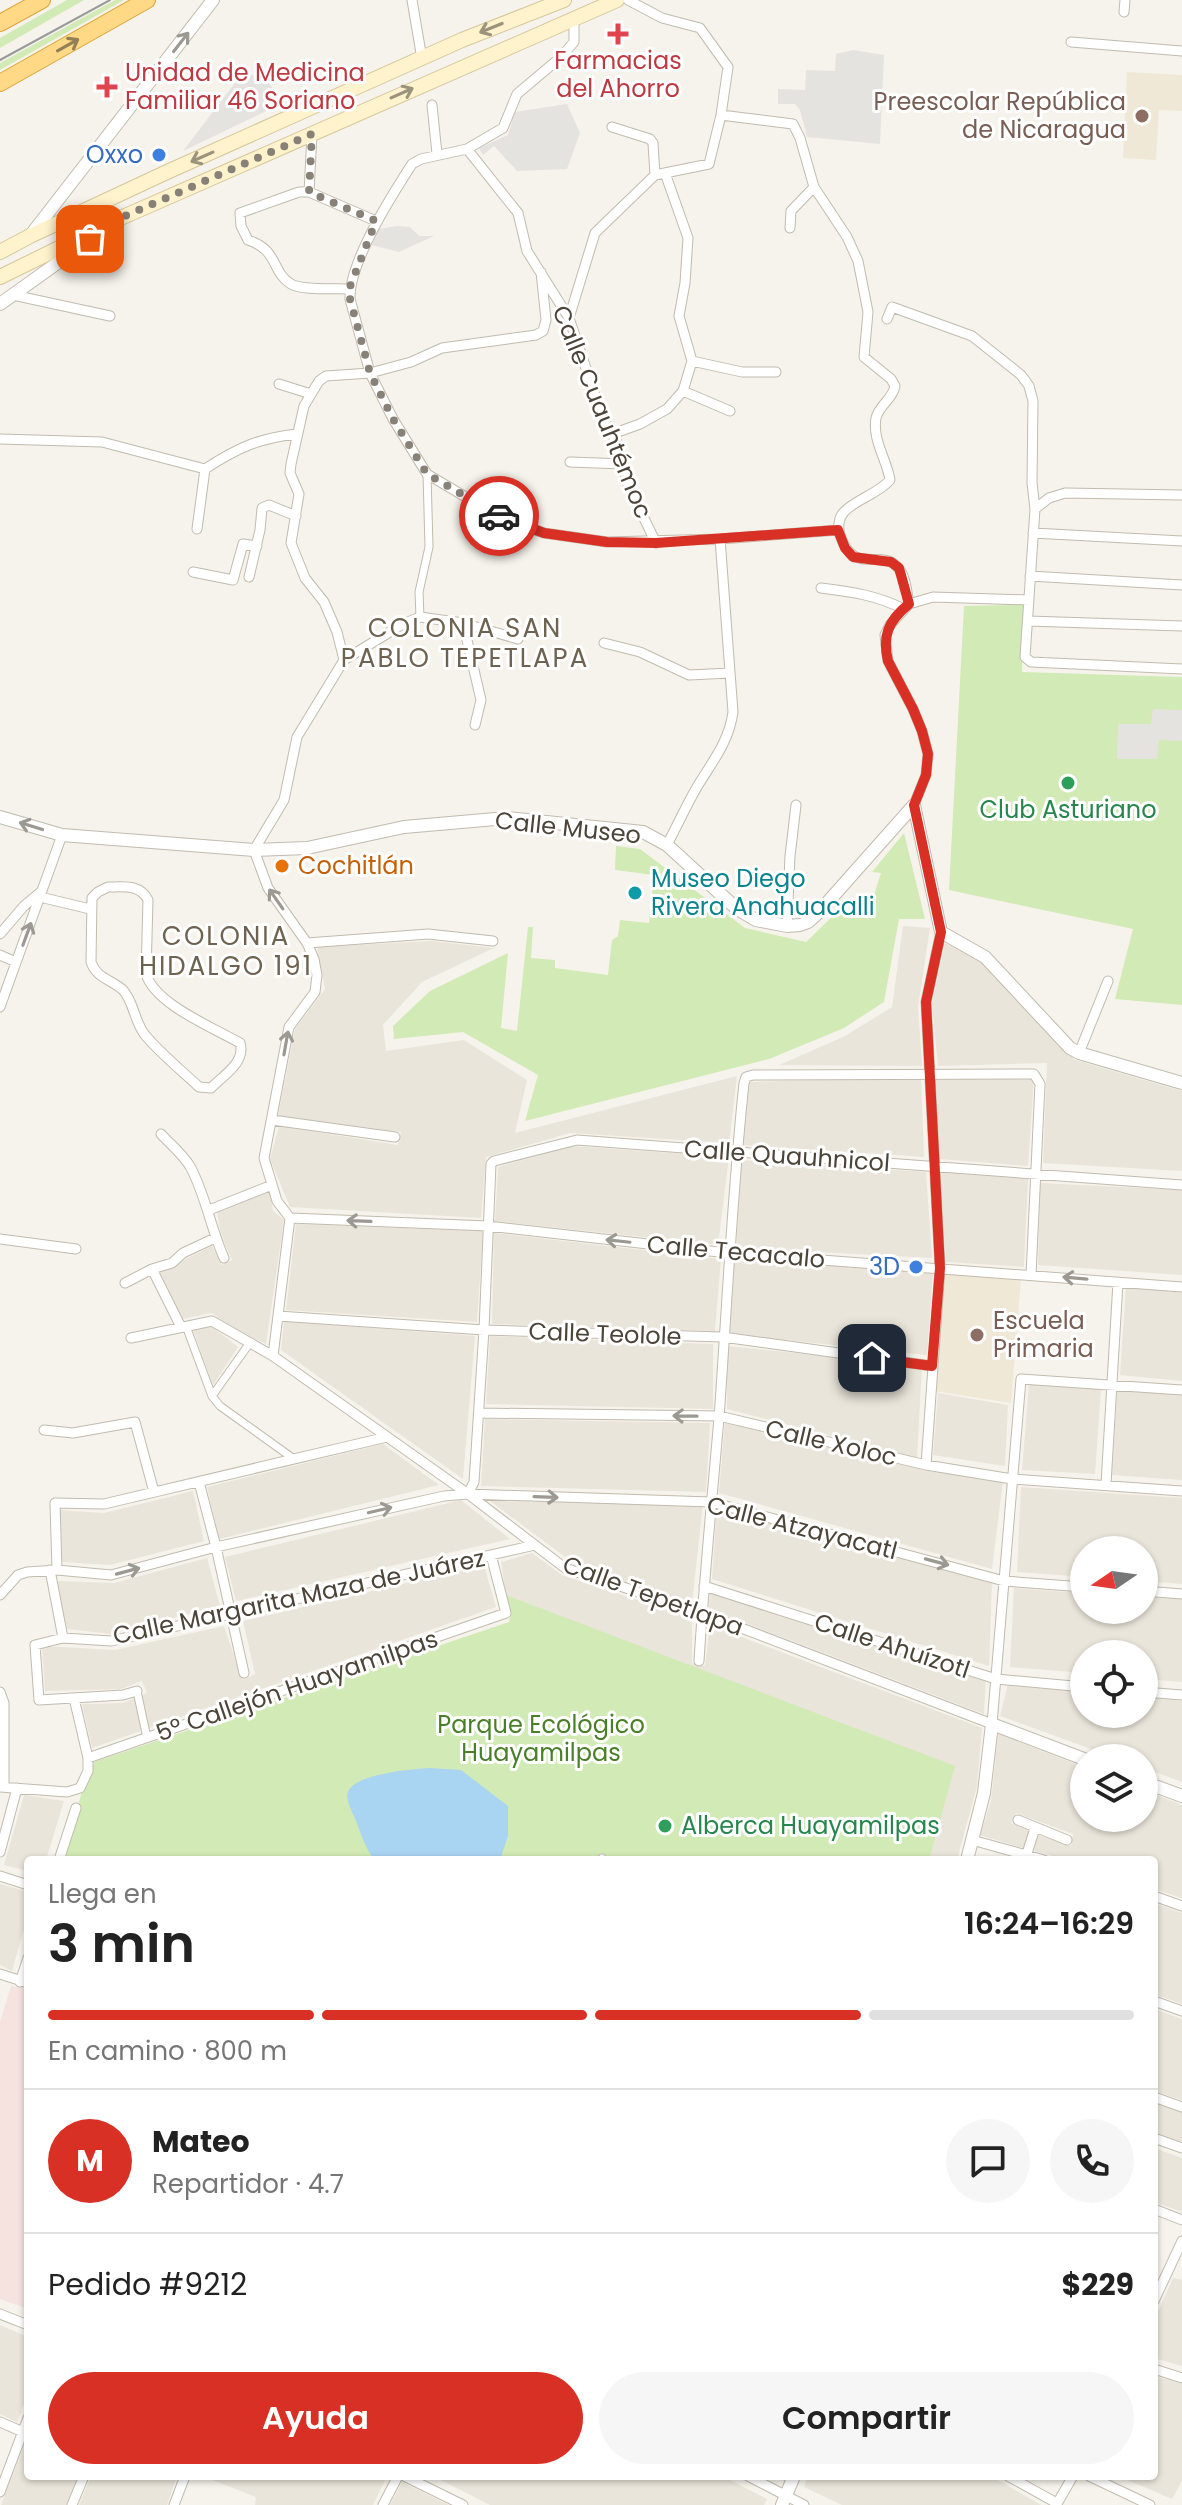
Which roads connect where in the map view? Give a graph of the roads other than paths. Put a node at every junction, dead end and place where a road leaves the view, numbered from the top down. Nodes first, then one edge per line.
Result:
1 (147, 0) edge
2 (213, 0) edge
3 (412, 0) edge
4 (564, 0) edge
5 (617, 0) edge
6 (628, 0) edge
7 (1125, 0) edge
8 (33, 2) edge
9 (547, 4) edge
10 (1124, 12) dead end
11 (574, 19) junction
12 (0, 23) edge
13 (1071, 42) dead end
14 (1182, 51) edge
15 (422, 59) junction
16 (384, 76) junction
17 (0, 83) edge
18 (432, 105) dead end
19 (721, 115) junction
20 (612, 127) dead end
21 (312, 134) junction
22 (467, 149) junction
23 (437, 154) junction
24 (257, 158) junction
25 (167, 172) junction
26 (660, 174) junction
27 (814, 187) junction
28 (309, 192) junction
29 (177, 194) junction
30 (116, 220) junction
31 (376, 221) junction
32 (790, 228) dead end
33 (30, 236) junction
34 (0, 252) edge
35 (541, 272) junction
36 (0, 277) edge
37 (349, 289) junction
38 (13, 295) junction
39 (0, 304) edge
40 (110, 316) dead end
41 (569, 318) junction
42 (887, 319) dead end
43 (692, 361) junction
44 (776, 372) dead end
45 (370, 373) junction
46 (279, 384) dead end
47 (683, 391) junction
48 (311, 394) junction
49 (730, 411) dead end
50 (297, 434) junction
51 (612, 434) junction
52 (0, 439) edge
53 (570, 462) dead end
54 (624, 464) junction
55 (205, 469) junction
56 (427, 474) junction
57 (1182, 495) edge
58 (1035, 509) junction
59 (296, 516) junction
60 (197, 529) dead end
61 (838, 530) junction
62 (1033, 533) junction
63 (720, 539) junction
64 (1182, 541) edge
65 (656, 543) junction
66 (257, 546) junction
67 (193, 572) dead end
68 (1030, 576) junction
69 (249, 577) dead end
70 (1182, 585) edge
71 (821, 588) dead end
72 (1029, 600) junction
73 (906, 606) junction
74 (420, 617) junction
75 (1028, 621) junction
76 (463, 623) junction
77 (1182, 626) edge
78 (518, 639) dead end
79 (604, 643) dead end
80 (344, 660) junction
81 (1182, 669) edge
82 (730, 673) junction
83 (475, 725) dead end
84 (796, 805) dead end
85 (914, 805) junction
86 (0, 817) edge
87 (62, 835) junction
88 (667, 845) junction
89 (254, 850) junction
90 (41, 894) junction
91 (90, 909) junction
92 (787, 926) junction
93 (941, 932) junction
94 (0, 934) edge
95 (493, 941) dead end
96 (307, 943) junction
97 (0, 955) edge
98 (16, 962) junction
99 (1108, 981) dead end
100 (0, 1007) edge
101 (1079, 1053) junction
102 (930, 1073) junction
103 (1182, 1083) edge
104 (272, 1120) junction
105 (161, 1134) dead end
106 (395, 1137) dead end
107 (737, 1151) junction
108 (934, 1168) junction
109 (1036, 1174) junction
110 (272, 1185) junction
111 (1182, 1185) edge
112 (209, 1210) junction
113 (290, 1218) junction
114 (488, 1226) junction
115 (215, 1238) junction
116 (0, 1239) edge
117 (76, 1249) dead end
118 (728, 1253) junction
119 (224, 1258) dead end
120 (940, 1268) junction
121 (152, 1269) junction
122 (1031, 1275) junction
123 (1118, 1282) junction
124 (125, 1283) dead end
125 (1182, 1287) edge
126 (278, 1316) junction
127 (184, 1327) junction
128 (484, 1330) junction
129 (723, 1337) junction
130 (131, 1338) dead end
131 (249, 1344) junction
132 (273, 1356) junction
133 (932, 1366) junction
134 (1111, 1385) junction
135 (1182, 1390) edge
136 (212, 1396) junction
137 (479, 1413) junction
138 (719, 1416) junction
139 (44, 1430) dead end
140 (387, 1437) junction
141 (294, 1459) junction
142 (926, 1465) junction
143 (1012, 1479) junction
144 (199, 1482) junction
145 (1106, 1484) junction
146 (1182, 1491) edge
147 (154, 1492) junction
148 (468, 1494) junction
149 (711, 1502) junction
150 (535, 1545) junction
151 (216, 1547) junction
152 (491, 1555) junction
153 (54, 1570) junction
154 (1004, 1581) junction
155 (704, 1586) junction
156 (1070, 1586) edge
157 (1158, 1592) edge
158 (1182, 1594) edge
159 (0, 1595) edge
160 (231, 1613) junction
161 (702, 1613) junction
162 (63, 1638) junction
163 (699, 1661) dead end
164 (244, 1673) dead end
165 (996, 1679) junction
166 (1070, 1686) edge
167 (137, 1691) joint
168 (0, 1692) edge
169 (1158, 1693) edge
170 (1182, 1695) edge
171 (74, 1698) junction
172 (992, 1724) junction
173 (147, 1738) junction
174 (1070, 1754) edge
175 (88, 1758) junction
176 (2, 1787) edge
177 (1158, 1787) edge
178 (17, 1788) junction
179 (1182, 1796) edge
180 (76, 1808) dead end
181 (1018, 1820) dead end
182 (1035, 1828) junction
183 (972, 1840) junction
184 (1067, 1840) dead end
185 (0, 1852) edge
186 (60, 1856) edge
187 (968, 1856) edge
188 (1020, 1856) edge
189 (1027, 1856) edge
190 (0, 1876) edge
191 (24, 1884) edge
192 (1158, 1897) edge
193 (1182, 1906) edge
194 (0, 1974) edge
195 (24, 1983) edge
196 (1158, 2002) edge
197 (1182, 2011) edge
198 (1158, 2098) edge
199 (1182, 2107) edge
200 (1158, 2139) edge
201 (1182, 2148) edge
202 (1158, 2211) edge
203 (1182, 2220) edge
204 (1182, 2241) edge
205 (1169, 2268) junction
206 (1182, 2271) edge
207 (1158, 2292) edge
208 (0, 2314) edge
209 (24, 2323) edge
210 (1158, 2370) edge
211 (1182, 2378) edge
212 (0, 2422) edge
213 (23, 2432) joint
214 (82, 2480) edge
215 (183, 2480) edge
216 (396, 2480) edge
217 (412, 2480) edge
218 (754, 2480) edge
219 (793, 2480) edge
220 (1015, 2480) edge
221 (1071, 2480) edge
222 (1097, 2480) edge
223 (0, 2492) edge
224 (785, 2501) edge
225 (72, 2505) edge
226 (174, 2505) edge
227 (383, 2505) edge
228 (463, 2505) edge
229 (804, 2505) edge
230 (1150, 2505) edge

17 -> 1 highway
33 -> 2 street
3 - 15 street
4 - 9 main road
5 - 11 main road
6 - 19 street
7 - 10 street
8 - 12 highway
9 -> 15 main road
21 -> 11 main road
11 - 22 street
13 - 14 street
15 - 16 main road
16 - 24 main road
16 -> 25 main road
18 - 23 street
19 - 26 street
19 - 27 street
20 - 26 street
21 - 24 main road
21 - 28 street
22 - 23 street
22 - 35 street, Calle Cuauhtémoc
23 - 31 street
24 - 29 main road
25 - 29 main road
25 - 33 main road
26 - 41 street
26 - 43 street
27 - 32 street
27 - 61 street
28 - 31 street
28 - 37 street
29 - 30 main road
30 - 36 main road
30 - 38 street
31 - 37 street
33 - 34 main road
35 - 41 street, Calle Cuauhtémoc
35 - 45 street
37 - 45 street
38 - 39 street
38 - 40 street
41 - 51 street, Calle Cuauhtémoc
42 - 58 street
43 - 44 street
43 - 47 street
45 - 48 street
45 - 56 street
46 - 48 street
47 - 49 street
47 - 51 street
48 - 50 street
50 - 55 street
50 - 59 street
51 - 54 street, Calle Cuauhtémoc
52 - 55 street
53 - 54 street
54 - 65 street, Calle Cuauhtémoc
55 - 60 street
56 - 65 street
56 - 74 street
57 - 58 street
58 - 62 street
59 - 66 street
59 - 80 street
61 - 63 street
61 - 73 street
62 - 64 street
62 - 68 street
63 - 65 street
63 - 82 street
66 - 67 street
66 - 69 street
68 - 70 street
68 - 72 street
71 - 73 street
72 - 73 street
72 - 75 street
73 - 85 street
74 - 76 street
74 - 80 street
75 - 77 street
75 - 81 street
76 - 78 street
76 - 83 street
79 - 82 street
80 - 89 street
82 - 88 street
84 - 92 street
85 - 92 street
85 - 93 street
87 -> 86 street, Calle Museo
87 - 89 street, Calle Museo
87 - 90 street
88 - 89 street, Calle Museo
88 - 92 street, Calle Museo
96 -> 89 street
90 - 91 street
90 - 94 street
98 -> 90 street
91 - 91 street
93 - 101 street
93 - 102 street
95 - 96 street
104 -> 96 street
97 - 98 street
98 - 100 street
99 - 101 street
101 - 103 street
102 - 107 street
102 - 108 street
102 - 109 street
104 - 106 street
104 - 110 street
105 - 112 street
107 - 108 street, Calle Quauhnicol
107 - 114 street, Calle Quauhnicol
107 - 118 street
108 - 109 street, Calle Quauhnicol
108 - 120 street
109 - 111 street, Calle Quauhnicol
109 - 122 street
110 - 112 street
110 - 113 street
112 - 115 street
114 -> 113 street, Calle Tecacalo
113 - 126 street
118 -> 114 street, Calle Tecacalo
114 - 128 street
115 - 119 street
115 - 121 street
116 - 117 street
118 - 120 street, Calle Tecacalo
118 - 129 street
120 - 122 street, Calle Tecacalo
120 - 133 street
121 - 124 street
121 - 127 street
123 -> 122 street, Calle Tecacalo
123 - 125 street, Calle Tecacalo
123 - 134 street
126 - 128 street, Calle Teolole
126 - 132 street
127 - 130 street, Calle Tepetlapa
127 - 131 street, Calle Tepetlapa
127 - 136 street
128 - 129 street, Calle Teolole
128 - 137 street
129 - 133 street, Calle Teolole
129 - 138 street
131 - 132 street, Calle Tepetlapa
131 - 136 street
132 - 140 street, Calle Tepetlapa
133 - 142 street
134 - 135 street
134 - 143 street
134 - 145 street
136 - 141 street
138 -> 137 street, Calle Xoloc
137 - 148 street
138 - 142 street, Calle Xoloc
138 - 149 street
139 - 147 street
140 - 141 street
140 - 148 street, Calle Tepetlapa
141 - 144 street
142 - 143 street, Calle Xoloc
143 - 145 street, Calle Xoloc
143 - 154 street
144 - 147 street
144 - 151 street
145 - 146 street, Calle Xoloc
147 - 153 street
148 -> 149 street, Calle Atzayacatl
148 - 150 street, Calle Tepetlapa
151 -> 148 street, Calle Atzayacatl
149 -> 154 street, Calle Atzayacatl
149 - 155 street
150 - 152 street, Calle Margarita Maza de Juárez
150 - 161 street, Calle Tepetlapa
153 -> 151 street, Calle Atzayacatl
151 - 160 street
152 - 160 street, Calle Margarita Maza de Juárez
152 - 173 street, 5º Callejón Huayamilpas
153 - 159 street
153 - 162 street
154 - 156 street, Calle Atzayacatl
154 - 165 street
155 - 161 street
155 - 165 street, Calle Ahuízotl
157 - 158 street
160 - 162 street, Calle Margarita Maza de Juárez
160 - 164 street
161 - 163 street
161 - 172 street, Calle Tepetlapa
162 - 171 street
165 - 166 street, Calle Ahuízotl
165 - 172 street
167 - 171 street
167 - 173 street
168 - 176 street
169 - 170 street
171 - 175 street
172 - 174 street, Calle Tepetlapa
172 - 183 street
173 - 175 street, 5º Callejón Huayamilpas
175 - 178 street
176 - 178 street
177 - 179 street
178 - 185 street
180 - 186 street
181 - 182 street
182 - 184 street
182 - 189 street
183 - 187 street
183 - 188 street
190 - 191 street
192 - 193 street
194 - 195 street
196 - 197 street
198 - 199 street
200 - 201 street
202 - 203 street
204 - 205 street
205 - 206 street
205 - 207 street
208 - 209 street
210 - 211 street
212 - 213 street
213 - 223 street
214 - 225 street
215 - 226 street
216 - 227 street
217 - 228 street
218 - 224 street
219 - 224 street
220 - 221 street
222 - 230 street
224 - 229 street

